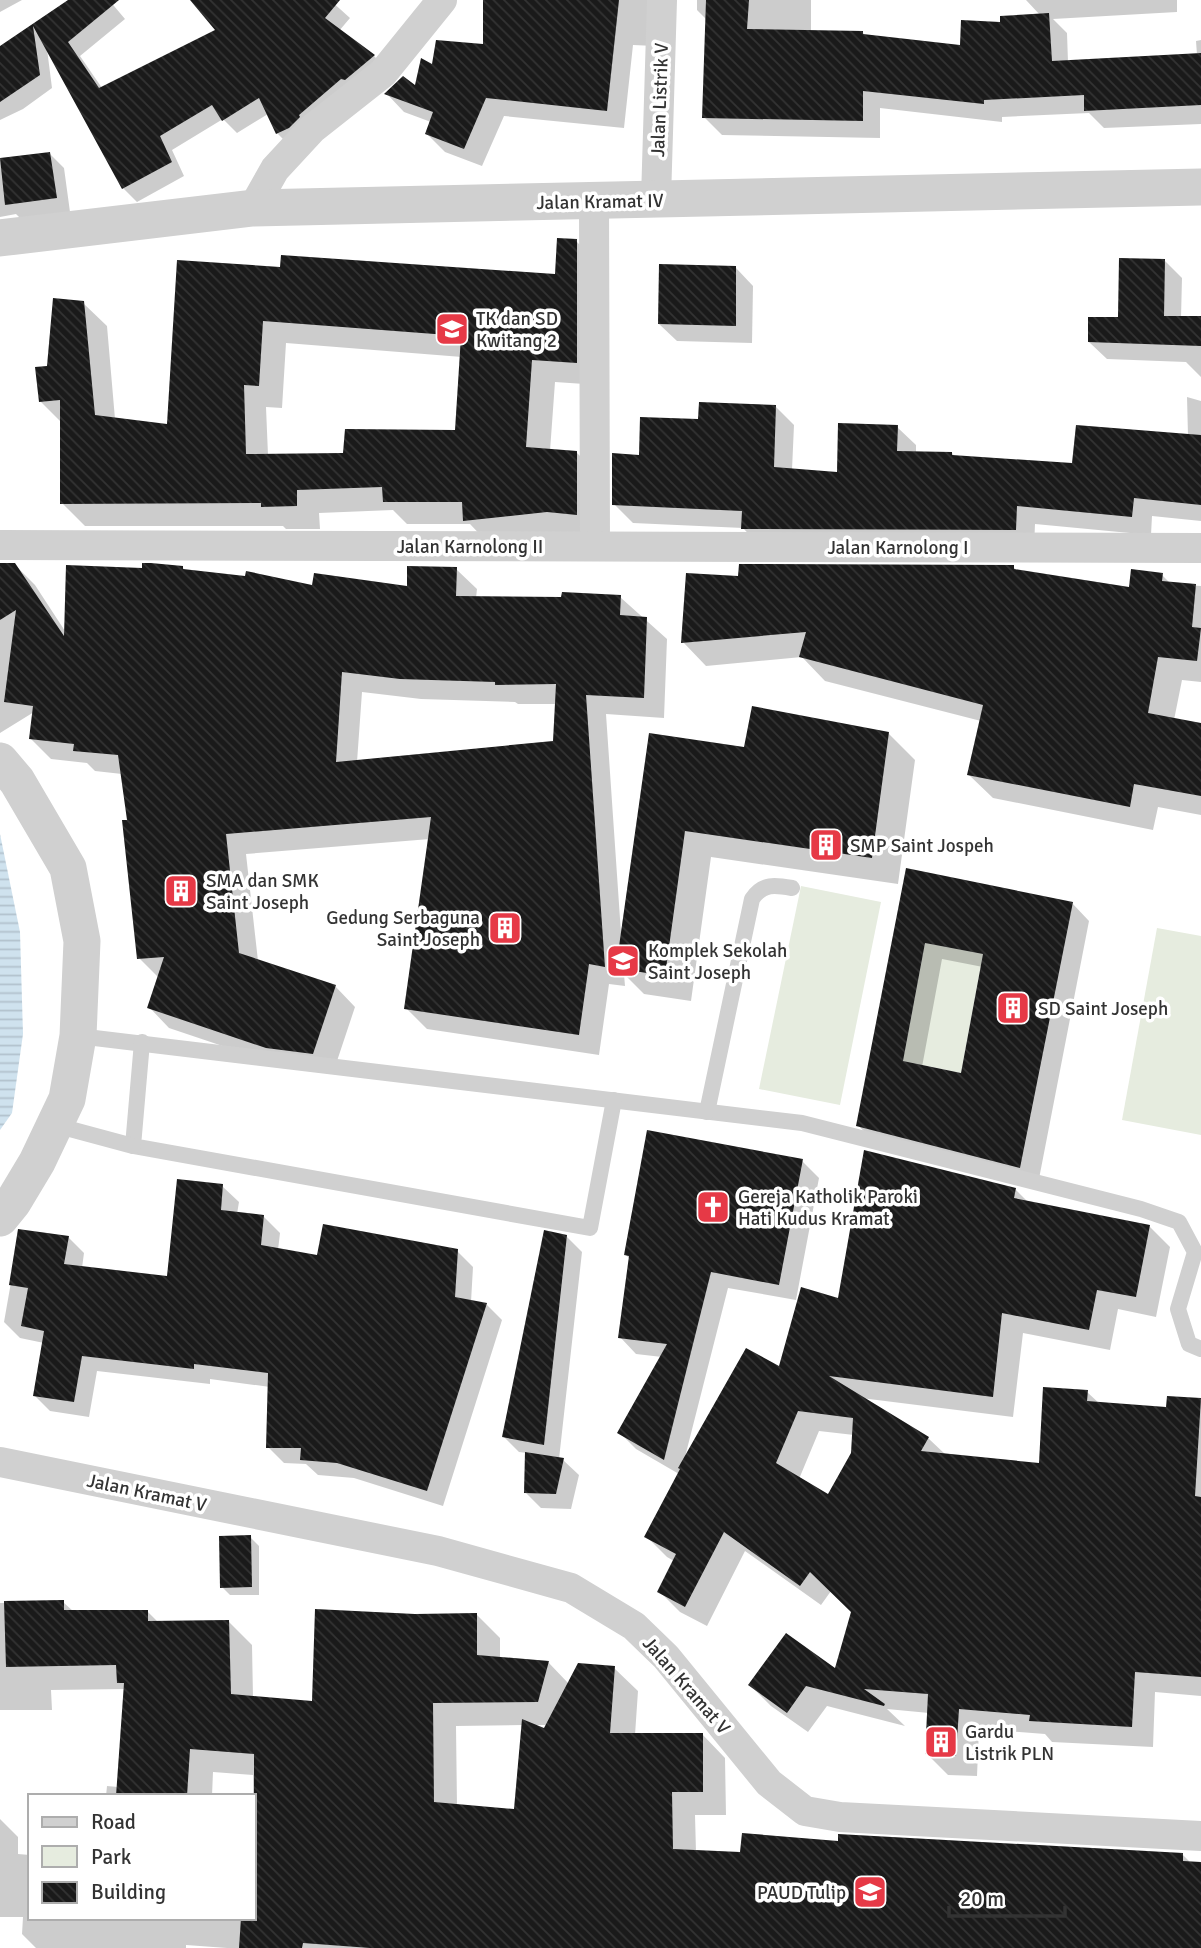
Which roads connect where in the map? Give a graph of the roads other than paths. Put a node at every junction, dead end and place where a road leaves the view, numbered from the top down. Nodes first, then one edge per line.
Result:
1 (442, 0) edge
2 (662, 0) edge
3 (1201, 187) edge
4 (656, 200) junction
5 (594, 201) junction
6 (253, 208) junction
7 (0, 238) edge
8 (0, 545) edge
9 (595, 546) junction
10 (1201, 548) edge
11 (0, 761) edge
12 (792, 888) dead end
13 (78, 1036) junction
14 (142, 1042) junction
15 (614, 1100) junction
16 (707, 1112) junction
17 (55, 1125) junction
18 (133, 1146) junction
19 (0, 1218) edge
20 (1201, 1349) edge
21 (0, 1462) edge
22 (1201, 1836) edge

1 - 6 street
2 - 4 street, Jalan Listrik V
3 - 4 street, Jalan Kramat IV
4 - 5 street, Jalan Kramat IV
5 - 6 street, Jalan Kramat IV
5 - 9 street
6 - 7 street, Jalan Kramat IV
8 - 9 street, Jalan Karnolong II
9 - 10 street, Jalan Karnolong I
11 - 13 street
12 - 16 lane
13 - 14 lane
13 - 17 street
14 - 15 lane
14 - 18 lane
15 - 16 lane
15 - 18 lane
16 - 20 lane
17 - 18 lane
17 - 19 street
21 - 22 street, Jalan Kramat V

